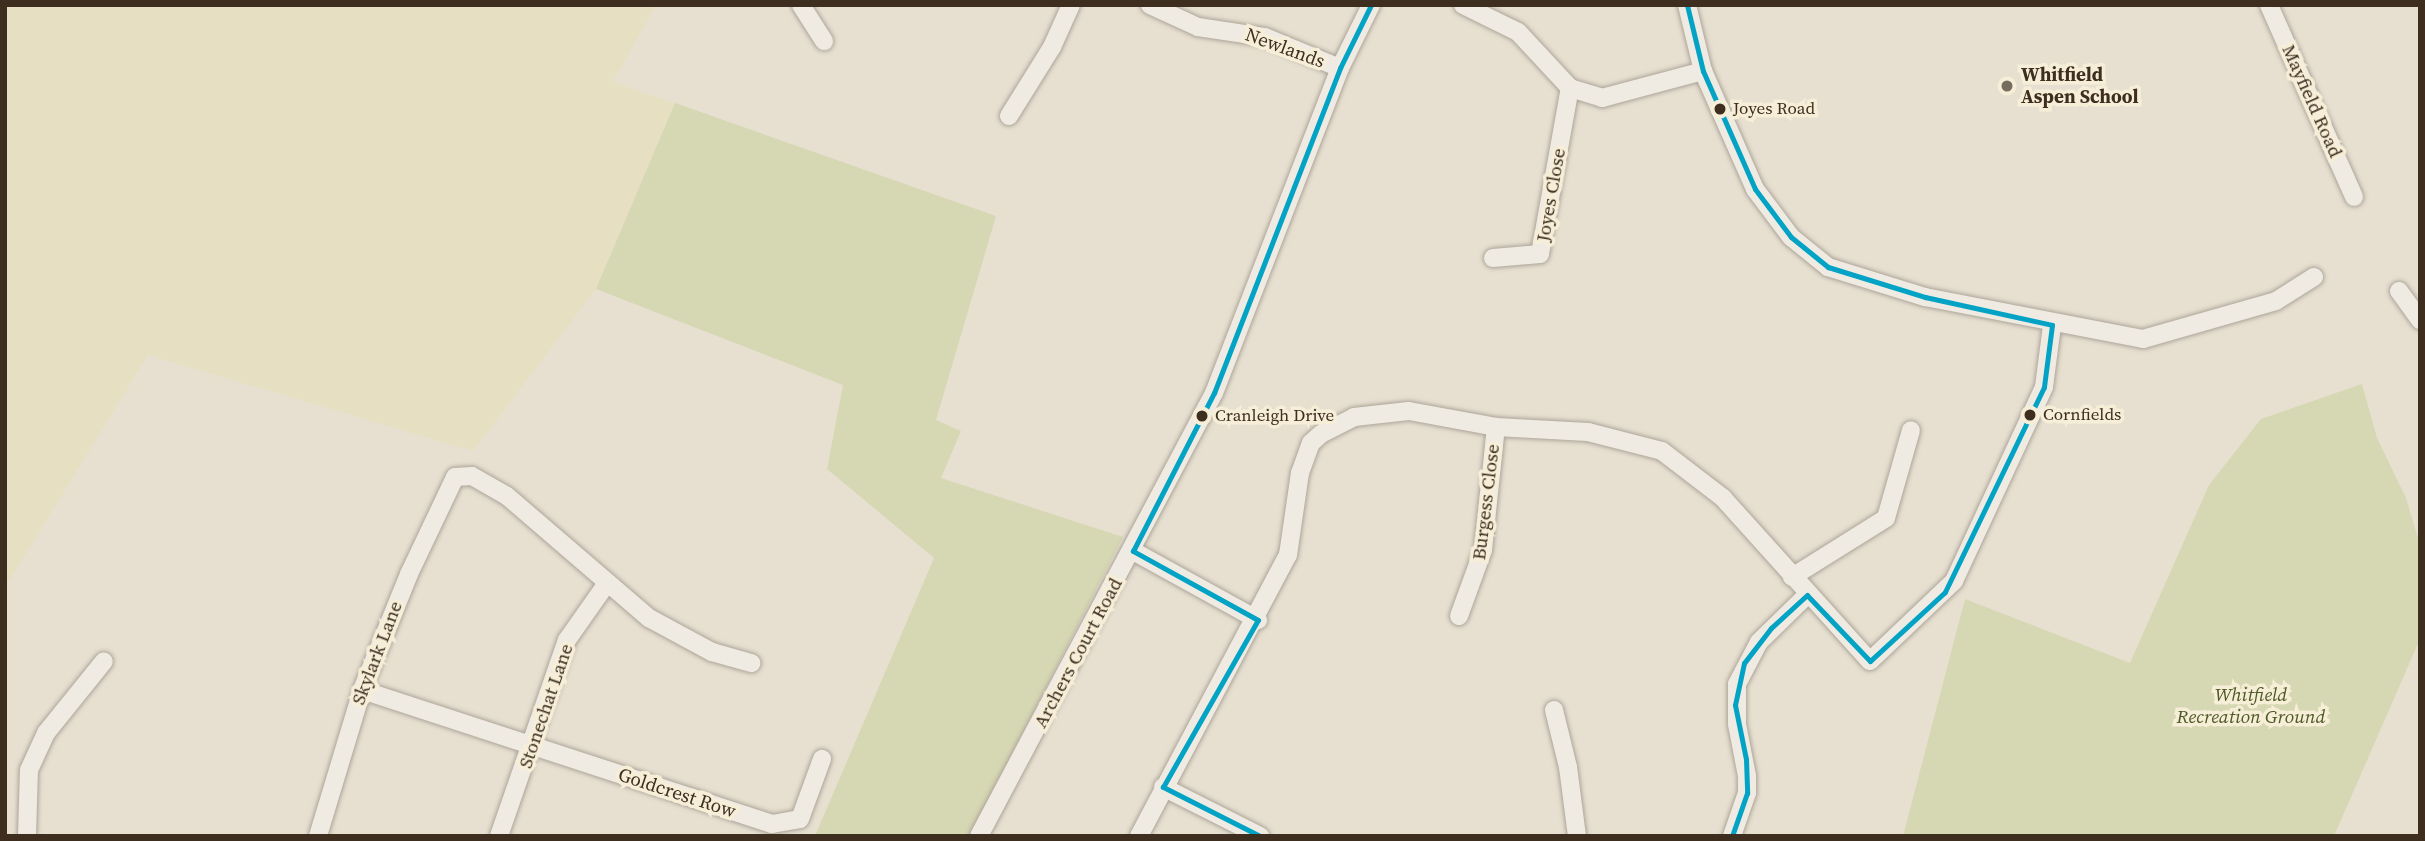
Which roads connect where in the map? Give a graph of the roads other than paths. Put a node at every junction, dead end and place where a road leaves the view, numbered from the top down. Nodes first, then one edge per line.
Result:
1 (801, 5) edge
2 (1071, 5) edge
3 (1150, 5) edge
4 (1371, 5) edge
5 (1463, 5) edge
6 (1686, 5) edge
7 (2269, 5) edge
8 (824, 41) dead end
9 (1340, 68) junction
10 (1703, 71) junction
11 (1570, 88) junction
12 (1009, 116) dead end
13 (2354, 197) dead end
14 (1493, 258) dead end
15 (2314, 277) dead end
16 (2399, 291) dead end
17 (2420, 320) edge
18 (2052, 325) junction
19 (1496, 427) junction
20 (1910, 430) dead end
21 (1133, 551) junction
22 (1793, 577) junction
23 (607, 583) junction
24 (1807, 595) junction
25 (1459, 616) dead end
26 (1258, 620) junction
27 (104, 661) dead end
28 (751, 663) dead end
29 (362, 690) junction
30 (1554, 710) dead end
31 (532, 747) junction
32 (822, 759) dead end
33 (1163, 787) junction
34 (27, 836) edge
35 (318, 836) edge
36 (499, 836) edge
37 (979, 836) edge
38 (1139, 836) edge
39 (1260, 836) edge
40 (1577, 836) edge
41 (1732, 836) edge

1 - 8 street
2 - 12 street
3 - 9 street, Newlands
4 - 9 street, Archers Court Road
5 - 11 street
6 - 10 street
7 - 13 street, Mayfield Road
9 - 21 street, Archers Court Road
10 - 11 street
10 - 18 street
11 - 14 street, Joyes Close
15 - 18 street
16 - 17 street
18 - 24 street
19 - 22 street
19 - 25 street, Burgess Close
19 - 26 street
20 - 22 street
21 - 26 street
21 - 37 street, Archers Court Road
22 - 24 street
23 - 28 street
23 - 29 street, Skylark Lane
23 - 31 street, Stonechat Lane
24 - 41 street
26 - 33 street
27 - 34 street
29 - 31 street, Goldcrest Row
29 - 35 street, Skylark Lane
30 - 40 street
31 - 32 street, Goldcrest Row
31 - 36 street, Stonechat Lane
33 - 38 street
33 - 39 street

